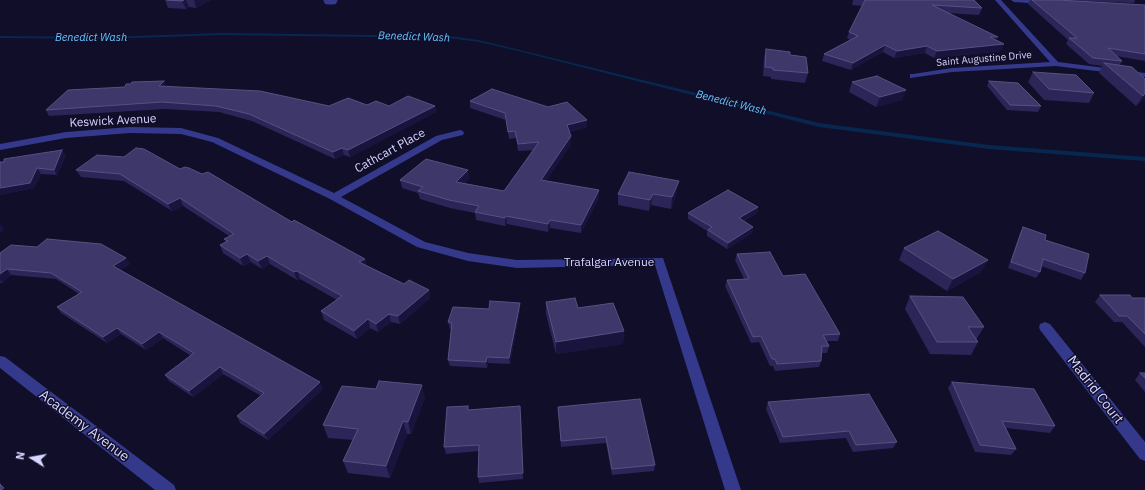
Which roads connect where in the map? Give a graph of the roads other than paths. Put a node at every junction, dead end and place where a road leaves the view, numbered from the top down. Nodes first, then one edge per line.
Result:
1 (328, 0) edge
2 (333, 0) edge
3 (998, 0) edge
4 (1014, 0) edge
5 (1052, 2) edge
6 (1056, 64) junction
7 (1145, 75) edge
8 (913, 76) dead end
9 (460, 133) dead end
10 (0, 146) edge
11 (334, 197) junction
12 (1045, 327) dead end
13 (0, 361) edge
14 (1145, 454) edge
15 (168, 490) edge
16 (733, 490) edge

1 - 2 lane
3 - 6 street, Saint Augustine Drive
4 - 5 street
6 - 7 street, Saint Augustine Drive
6 - 8 street, Saint Augustine Drive
9 - 11 street, Cathcart Place
10 - 11 street, Keswick Avenue
11 - 16 street, Trafalgar Avenue
12 - 14 street, Madrid Court
13 - 15 street, Academy Avenue

